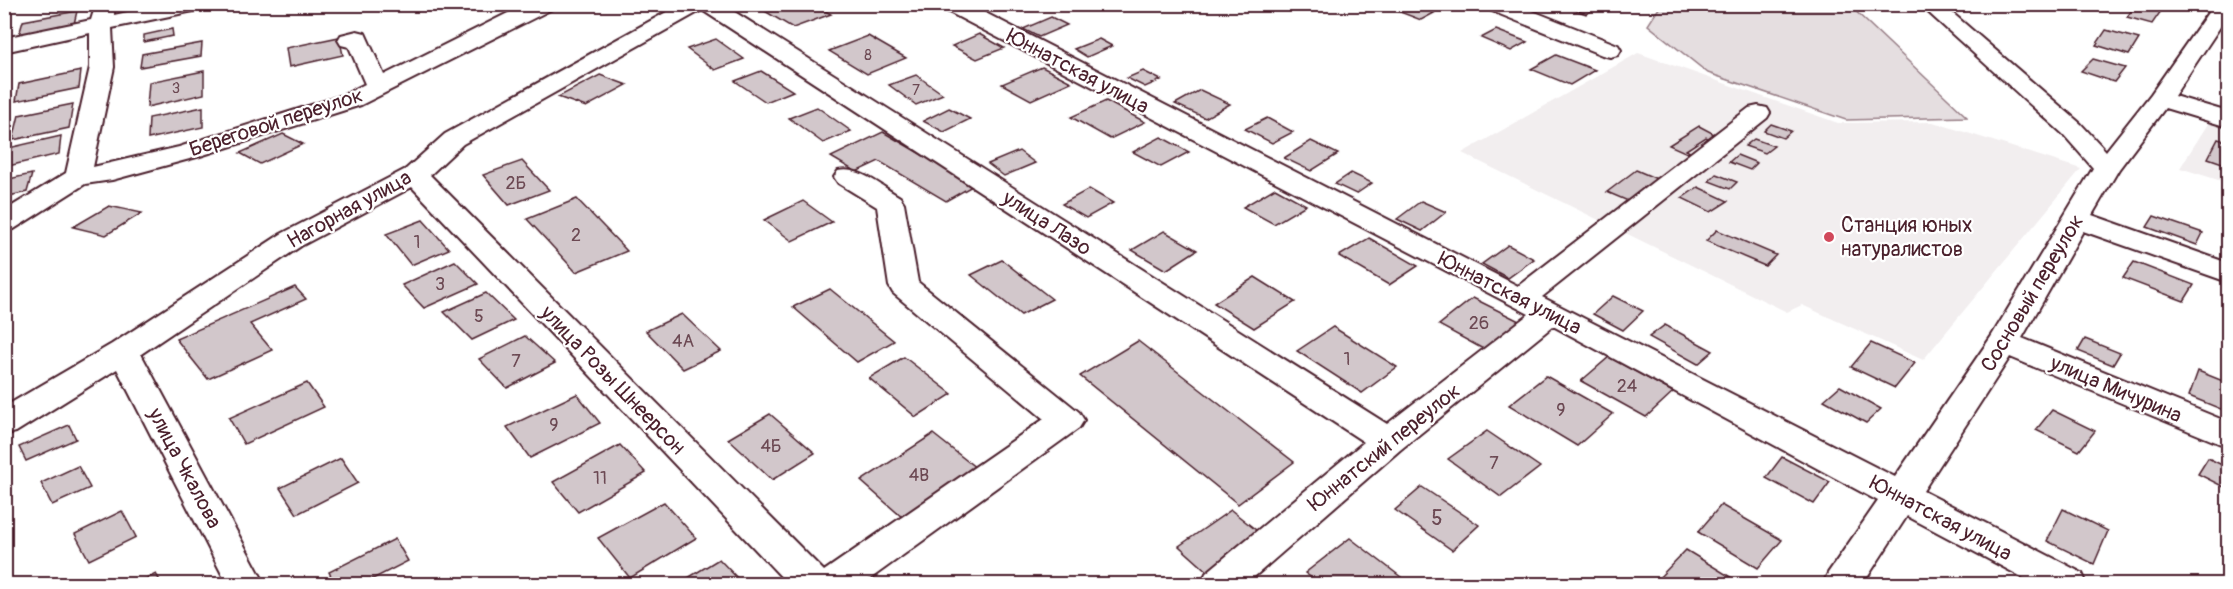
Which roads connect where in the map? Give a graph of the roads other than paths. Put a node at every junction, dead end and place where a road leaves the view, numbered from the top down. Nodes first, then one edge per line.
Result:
1 (195, 4) edge
2 (544, 4) edge
3 (699, 4) edge
4 (706, 4) edge
5 (951, 4) edge
6 (1495, 4) edge
7 (1929, 4) edge
8 (2225, 4) edge
9 (103, 15) edge
10 (349, 40) dead end
11 (4, 45) edge
12 (1610, 50) dead end
13 (378, 87) junction
14 (2160, 99) junction
15 (1758, 113) dead end
16 (2229, 120) edge
17 (2107, 168) junction
18 (415, 175) junction
19 (78, 177) junction
20 (848, 177) dead end
21 (2077, 219) junction
22 (4, 223) edge
23 (2229, 273) edge
24 (1520, 298) junction
25 (1551, 312) junction
26 (2004, 342) junction
27 (123, 351) junction
28 (4, 423) edge
29 (2229, 435) edge
30 (1388, 441) junction
31 (1902, 497) junction
32 (246, 585) edge
33 (812, 585) edge
34 (835, 585) edge
35 (1220, 585) edge
36 (1842, 585) edge
37 (2068, 585) edge

1 - 9 street
2 - 13 street, Береговой переулок
3 - 18 street, Нагорная улица
4 - 30 street, улица Лазо
5 - 24 street, Юннатская улица
6 - 12 street
7 - 17 street
8 - 14 street, Сосновый переулок
9 - 11 street
9 - 19 street
10 - 13 street
13 - 19 street, Береговой переулок
14 - 16 street
14 - 17 street, Сосновый переулок
15 - 24 street
17 - 21 street, Сосновый переулок
18 - 27 street, Нагорная улица
18 - 33 street, улица Розы Шнеерсон
19 - 22 street, Береговой переулок
20 - 34 street
21 - 23 street
21 - 26 street, Сосновый переулок
24 - 25 street, Юннатская улица
25 - 30 street, Юннатский переулок
25 - 31 street, Юннатская улица
26 - 29 street, улица Мичурина
26 - 31 street, Сосновый переулок
27 - 28 street, Нагорная улица
27 - 32 street, улица Чкалова
30 - 35 street, Юннатский переулок
31 - 36 street, Сосновый переулок
31 - 37 street, Юннатская улица

